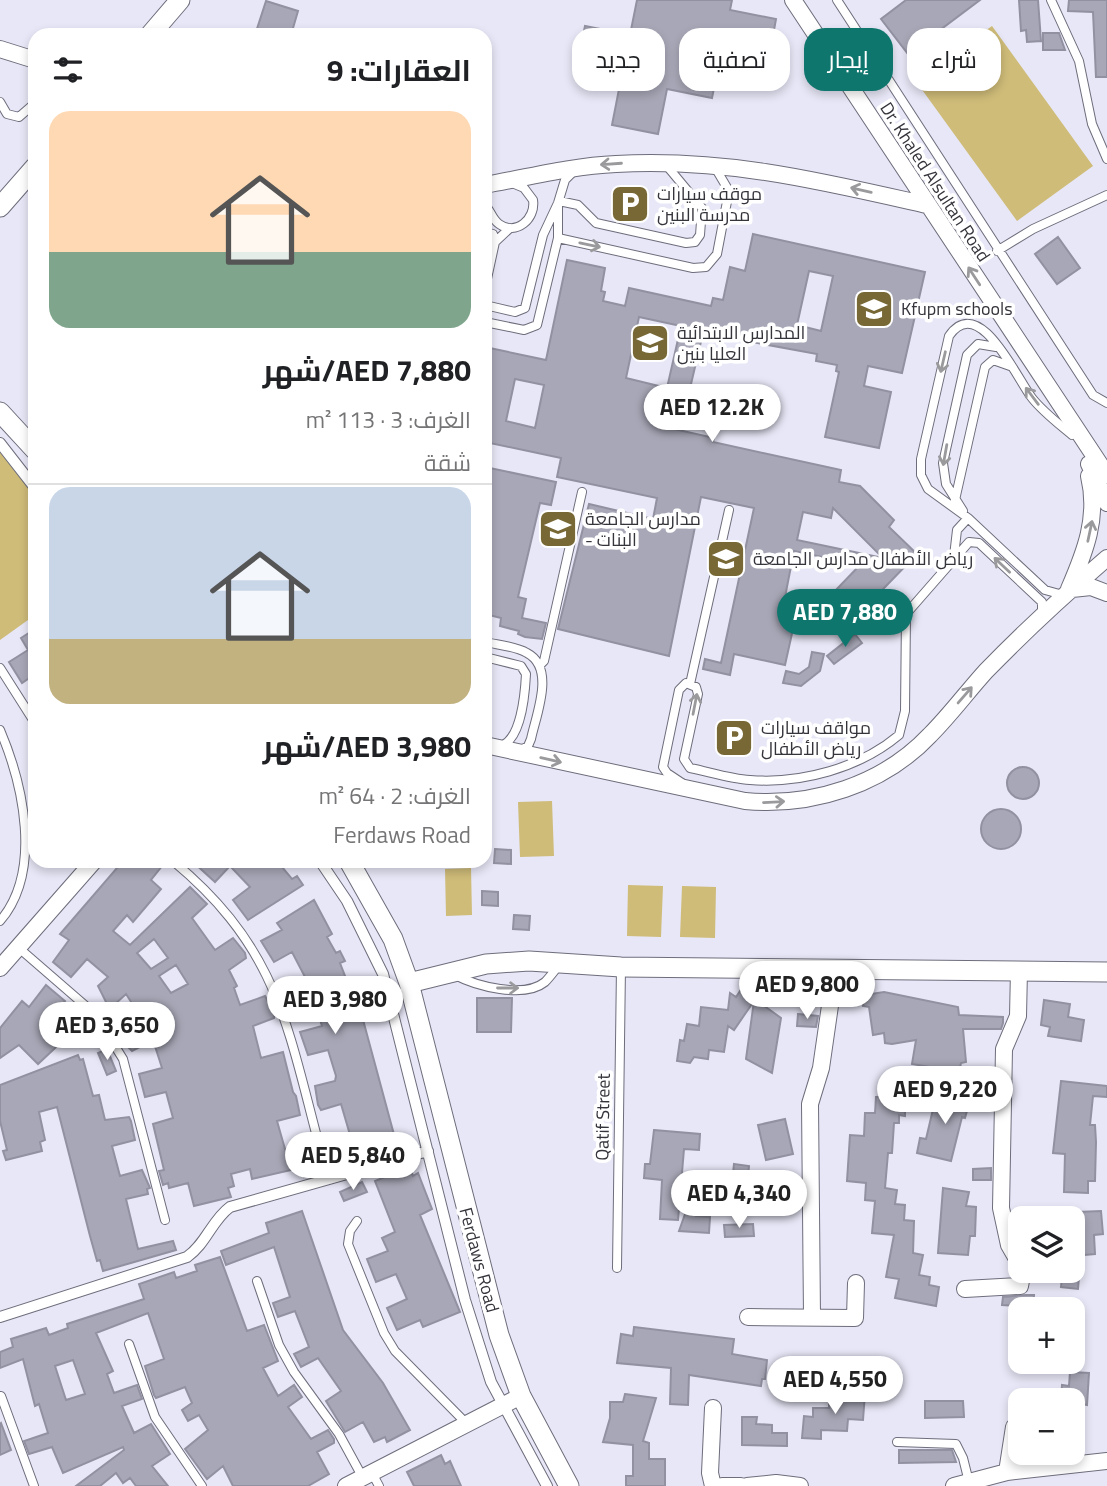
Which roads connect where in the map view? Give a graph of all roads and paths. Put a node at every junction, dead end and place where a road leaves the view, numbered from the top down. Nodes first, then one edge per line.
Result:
1 (180, 0) edge
2 (793, 0) edge
3 (837, 0) edge
4 (1051, 0) edge
5 (156, 28) edge
6 (0, 49) edge
7 (28, 58) edge
8 (0, 102) edge
9 (28, 111) edge
10 (1107, 159) edge
11 (659, 163) junction
12 (706, 164) junction
13 (586, 166) junction
14 (28, 175) edge
15 (493, 183) edge
16 (1107, 195) edge
17 (558, 202) junction
18 (927, 205) junction
19 (0, 207) edge
20 (492, 215) edge
21 (510, 228) junction
22 (492, 234) edge
23 (558, 238) junction
24 (495, 242) junction
25 (998, 251) junction
26 (492, 256) edge
27 (492, 305) edge
28 (492, 323) edge
29 (999, 349) junction
30 (1023, 350) junction
31 (1012, 368) junction
32 (1107, 402) edge
33 (0, 412) edge
34 (1076, 441) junction
35 (28, 442) edge
36 (0, 443) edge
37 (1107, 475) edge
38 (28, 479) edge
39 (582, 492) dead end
40 (955, 500) junction
41 (1107, 503) edge
42 (729, 510) dead end
43 (968, 518) junction
44 (954, 557) junction
45 (1107, 558) edge
46 (1069, 592) junction
47 (1107, 593) edge
48 (1041, 616) junction
49 (492, 644) edge
50 (492, 659) edge
51 (540, 665) junction
52 (0, 668) edge
53 (690, 684) junction
54 (28, 712) edge
55 (0, 730) edge
56 (492, 746) edge
57 (492, 747) edge
58 (513, 751) junction
59 (700, 793) junction
60 (88, 868) edge
61 (181, 868) edge
62 (325, 868) edge
63 (353, 868) edge
64 (0, 921) edge
65 (20, 949) junction
66 (561, 963) junction
67 (621, 967) junction
68 (0, 968) edge
69 (1019, 970) junction
70 (835, 971) junction
71 (449, 972) junction
72 (1107, 972) edge
73 (409, 983) junction
74 (318, 1141) dead end
75 (428, 1151) junction
76 (165, 1220) dead end
77 (357, 1222) dead end
78 (1008, 1240) edge
79 (617, 1268) dead end
80 (257, 1281) dead end
81 (856, 1283) dead end
82 (1021, 1283) edge
83 (965, 1289) dead end
84 (812, 1315) junction
85 (0, 1317) edge
86 (748, 1317) dead end
87 (129, 1343) dead end
88 (1, 1396) edge
89 (521, 1396) junction
90 (501, 1405) junction
91 (713, 1408) dead end
92 (466, 1423) junction
93 (897, 1442) dead end
94 (1107, 1461) edge
95 (1008, 1465) edge
96 (1007, 1472) junction
97 (372, 1479) edge
98 (961, 1484) edge
99 (34, 1486) edge
100 (202, 1486) edge
101 (346, 1486) edge
102 (547, 1486) edge
103 (569, 1486) edge
104 (713, 1486) edge
105 (722, 1486) edge
106 (741, 1486) edge
107 (747, 1486) edge
108 (800, 1486) edge

1 - 5 street
2 - 18 street, Dr. Khaled Alsultan Road
3 - 25 lane
4 - 10 lane
6 - 7 street
8 - 9 lane
11 - 12 street
11 -> 13 street
11 - 17 lane
18 -> 12 street
23 -> 12 lane
13 - 15 street
13 - 17 lane
14 - 19 street
15 - 21 lane
16 - 25 lane
17 - 23 lane
17 - 27 lane
30 -> 18 street, Dr. Khaled Alsultan Road
20 - 21 lane
21 - 24 lane
22 - 24 lane
23 - 28 lane
24 - 26 lane
25 - 32 lane
29 - 31 lane
29 -> 40 lane
29 -> 43 lane
30 - 34 street, Dr. Khaled Alsultan Road
30 - 37 street, Dr. Khaled Alsultan Road
34 -> 31 lane
31 - 40 lane
33 - 35 street
34 - 41 street, Dr. Khaled Alsultan Road
46 -> 34 street
36 - 38 street
39 - 51 lane
40 - 43 lane
42 - 53 lane
43 - 44 lane
43 - 46 lane
48 -> 44 lane
44 -> 53 lane
45 - 46 street
46 - 47 street
46 - 48 street
59 -> 48 street
49 - 51 lane
50 - 56 lane
51 - 58 lane
52 - 54 lane
53 - 59 lane
55 - 64 lane
57 - 58 street
58 -> 59 street
60 - 65 street
61 - 74 lane
62 - 75 street
63 - 73 street, Ferdaws Road
65 - 68 street
65 - 76 lane
66 - 67 street
66 - 71 street
71 -> 66 lane
67 - 70 street
67 - 79 lane, Qatif Street
69 - 70 street
69 - 72 street
69 - 78 street
70 - 84 street
71 - 73 street
73 - 89 street, Ferdaws Road
75 - 85 street
75 - 90 street
77 - 92 lane
80 - 97 lane
81 - 84 street
82 - 83 street
84 - 86 street
87 - 100 lane
88 - 99 lane
89 - 90 street
89 - 103 street, Ferdaws Road
90 - 92 street
90 - 102 street
91 - 104 street
92 - 97 street
93 - 98 lane
94 - 96 street
95 - 96 street
96 - 98 street
97 - 101 street
105 - 106 street
107 - 108 street

